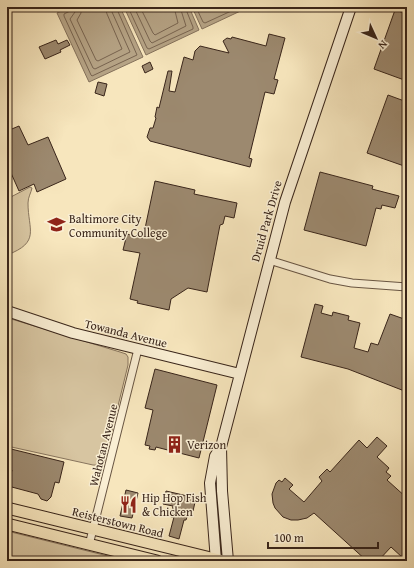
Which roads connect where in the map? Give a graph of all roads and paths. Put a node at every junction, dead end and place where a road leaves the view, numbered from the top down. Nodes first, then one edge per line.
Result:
1 (351, 7) edge
2 (268, 260) junction
3 (407, 287) edge
4 (7, 311) edge
5 (138, 349) junction
6 (240, 374) junction
7 (221, 447) junction
8 (7, 508) edge
9 (7, 524) edge
10 (93, 530) junction
11 (90, 545) junction
12 (218, 560) edge
13 (156, 561) edge
14 (228, 561) edge

1 - 2 main road, Druid Park Drive
2 - 3 street
2 - 6 main road, Druid Park Drive
4 - 5 main road, Towanda Avenue
5 - 6 main road, Towanda Avenue
5 - 10 street, Wahotan Avenue
6 - 7 main road, Druid Park Drive
7 - 12 main road, Druid Park Drive
7 - 14 main road, Druid Park Drive
8 - 10 main road, Reisterstown Road
9 - 11 main road
10 - 11 street, Wahotan Avenue
10 - 12 main road, Reisterstown Road
11 - 13 main road

